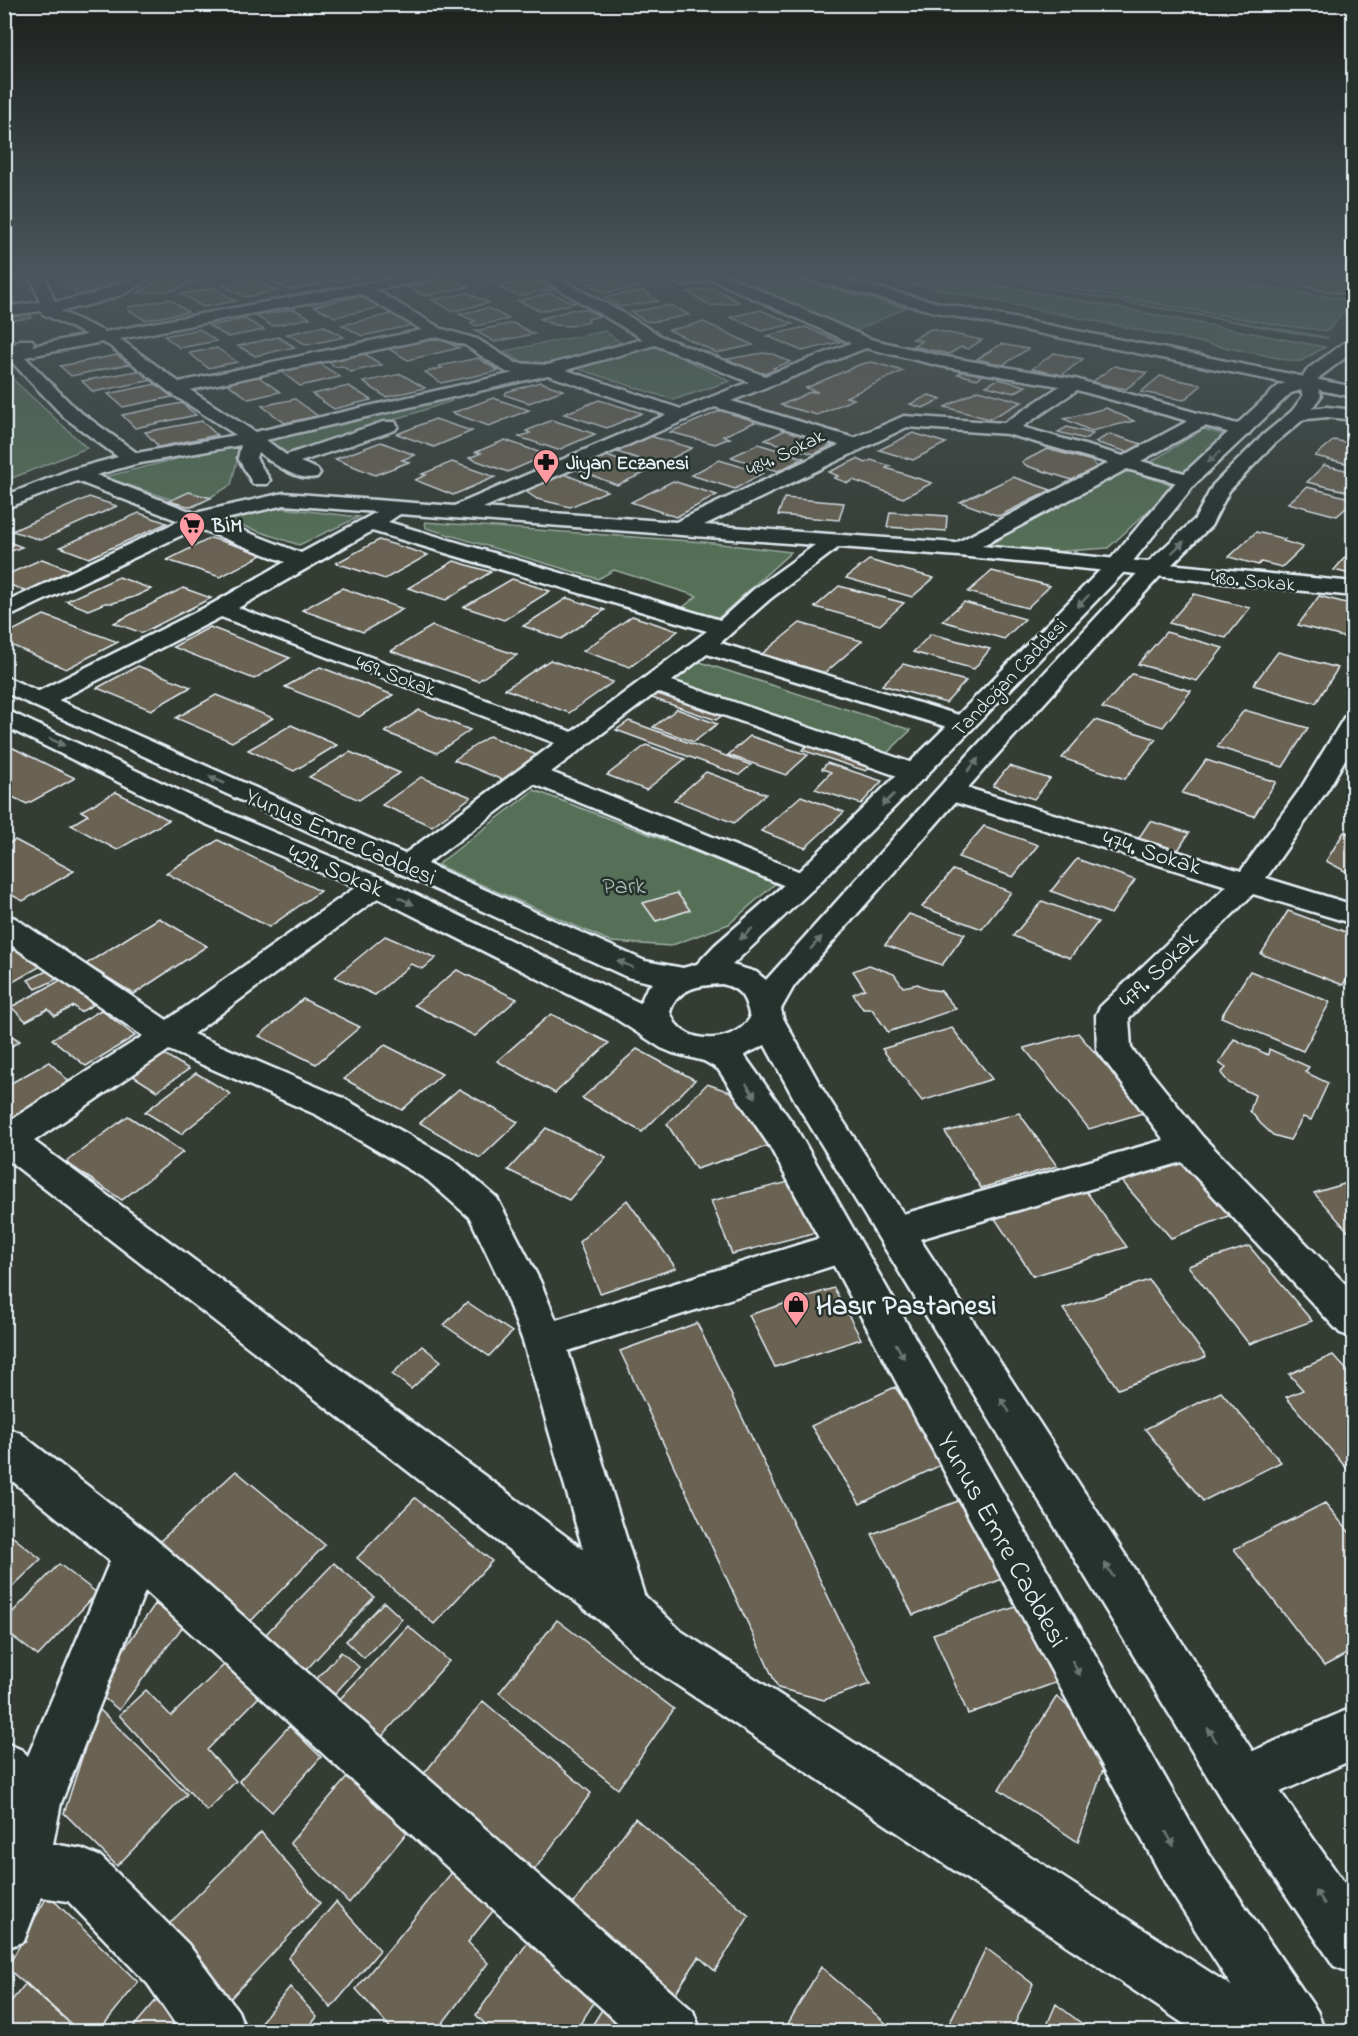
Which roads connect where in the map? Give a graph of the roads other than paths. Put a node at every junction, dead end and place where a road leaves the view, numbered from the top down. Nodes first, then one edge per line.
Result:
1 (25, 370) edge
2 (151, 370) edge
3 (256, 370) edge
4 (549, 370) junction
5 (734, 370) edge
6 (792, 370) edge
7 (994, 370) edge
8 (1273, 370) edge
9 (1279, 370) edge
10 (1320, 370) edge
11 (1311, 377) junction
12 (1353, 380) edge
13 (763, 381) junction
14 (1075, 384) junction
15 (175, 387) junction
16 (1353, 392) edge
17 (714, 400) junction
18 (683, 415) junction
19 (1298, 415) junction
20 (1353, 415) edge
21 (1202, 421) junction
22 (1008, 429) junction
23 (1242, 431) junction
24 (252, 438) junction
25 (854, 444) junction
26 (133, 459) junction
27 (283, 462) junction
28 (1127, 462) junction
29 (77, 474) junction
30 (316, 476) junction
31 (1188, 480) junction
32 (258, 482) junction
33 (284, 500) junction
34 (4, 503) edge
35 (399, 508) junction
36 (455, 513) junction
37 (198, 521) junction
38 (371, 524) junction
39 (681, 528) junction
40 (833, 542) junction
41 (959, 550) junction
42 (302, 561) junction
43 (1117, 566) junction
44 (1153, 570) junction
45 (1353, 589) edge
46 (220, 609) junction
47 (4, 612) edge
48 (724, 629) junction
49 (702, 645) junction
50 (4, 683) edge
51 (654, 683) junction
52 (40, 700) junction
53 (4, 716) edge
54 (1353, 721) edge
55 (963, 724) junction
56 (573, 741) junction
57 (530, 773) junction
58 (915, 773) junction
59 (951, 792) junction
60 (406, 866) junction
61 (1249, 881) junction
62 (803, 883) junction
63 (376, 886) junction
64 (1353, 915) edge
65 (4, 925) edge
66 (694, 975) junction
67 (767, 1012) junction
68 (663, 1032) junction
69 (166, 1036) junction
70 (711, 1050) junction
71 (6, 1140) edge
72 (1189, 1146) junction
73 (896, 1231) junction
74 (843, 1247) junction
75 (1353, 1321) edge
76 (544, 1341) junction
77 (4, 1447) edge
78 (137, 1553) junction
79 (624, 1609) junction
80 (1353, 1732) edge
81 (1242, 1783) junction
82 (20, 1785) edge
83 (21, 1867) junction
84 (4, 1921) edge
85 (1353, 1946) edge
86 (218, 2031) edge
87 (672, 2031) edge
88 (1249, 2031) edge
89 (1296, 2031) edge

1 - 26 main road
2 - 15 main road
3 - 15 main road
4 - 18 main road
4 - 24 main road
4 - 27 main road
5 - 13 main road
6 - 13 main road
7 - 14 main road
8 - 11 main road
9 - 11 main road
10 - 11 main road, Tandoğan Caddesi
11 - 12 main road
11 - 16 main road
11 - 19 main road, Tandoğan Caddesi
11 - 23 main road, Tandoğan Caddesi
13 - 17 main road
14 - 21 main road
14 - 22 main road
15 - 24 main road
17 - 18 main road
17 - 25 main road
18 - 36 main road
19 - 20 main road
44 -> 19 main road, Tandoğan Caddesi
21 - 23 main road
21 - 28 main road
22 - 25 main road, 484. Sokak
22 - 28 main road, 484. Sokak
23 -> 31 main road, Tandoğan Caddesi
24 - 26 main road
24 - 27 main road
24 - 32 main road
25 - 39 main road, 484. Sokak
26 - 29 main road
27 - 30 main road
28 - 31 main road, 484. Sokak
28 - 41 main road
29 - 34 main road
29 - 37 main road
30 - 32 main road
30 - 33 main road
30 - 35 main road
31 - 43 main road, Tandoğan Caddesi
32 - 33 main road
32 - 37 main road
33 - 35 main road
33 - 37 main road
35 - 36 main road, 480. Sokak
35 - 38 main road
36 - 39 main road, 480. Sokak
37 - 42 main road
37 - 47 main road
38 - 42 main road
38 - 48 main road
39 - 40 main road, 480. Sokak
40 - 41 main road, 480. Sokak
40 - 48 main road
41 - 43 main road, 480. Sokak
42 - 46 main road
43 - 44 main road, 480. Sokak
43 -> 55 main road, Tandoğan Caddesi
44 - 45 main road, 480. Sokak
59 -> 44 main road, Tandoğan Caddesi
46 - 52 main road
46 - 56 main road, 469. Sokak
48 - 49 main road
49 - 51 main road
49 - 55 main road
50 - 52 main road, Yunus Emre Caddesi
51 - 56 main road
51 - 58 main road
60 -> 52 main road, Yunus Emre Caddesi
53 -> 63 main road, 429. Sokak
54 - 61 main road, 479. Sokak
55 - 58 main road, Tandoğan Caddesi
56 - 57 main road
57 - 60 main road
57 - 62 main road
58 -> 62 main road, Tandoğan Caddesi
59 - 61 main road, 474. Sokak
67 -> 59 main road, Tandoğan Caddesi
66 -> 60 main road, Yunus Emre Caddesi
61 - 64 main road, 474. Sokak
61 - 72 main road, 479. Sokak
62 -> 66 main road, Tandoğan Caddesi
63 -> 68 main road, 429. Sokak
63 - 69 main road
65 - 69 main road
66 - 67 main road
66 - 68 main road
67 - 70 main road
67 - 73 main road
68 - 70 main road
69 - 71 main road
69 - 76 main road
70 -> 74 main road, Yunus Emre Caddesi
71 - 79 main road
72 - 73 main road
72 - 75 main road, 479. Sokak
81 -> 73 main road
74 - 76 main road
74 -> 89 main road, Yunus Emre Caddesi
76 - 79 main road
77 - 78 main road
78 - 82 main road
78 - 87 main road
79 - 88 main road
80 - 81 main road
85 -> 81 main road
82 - 83 main road
83 - 84 main road
83 - 86 main road

